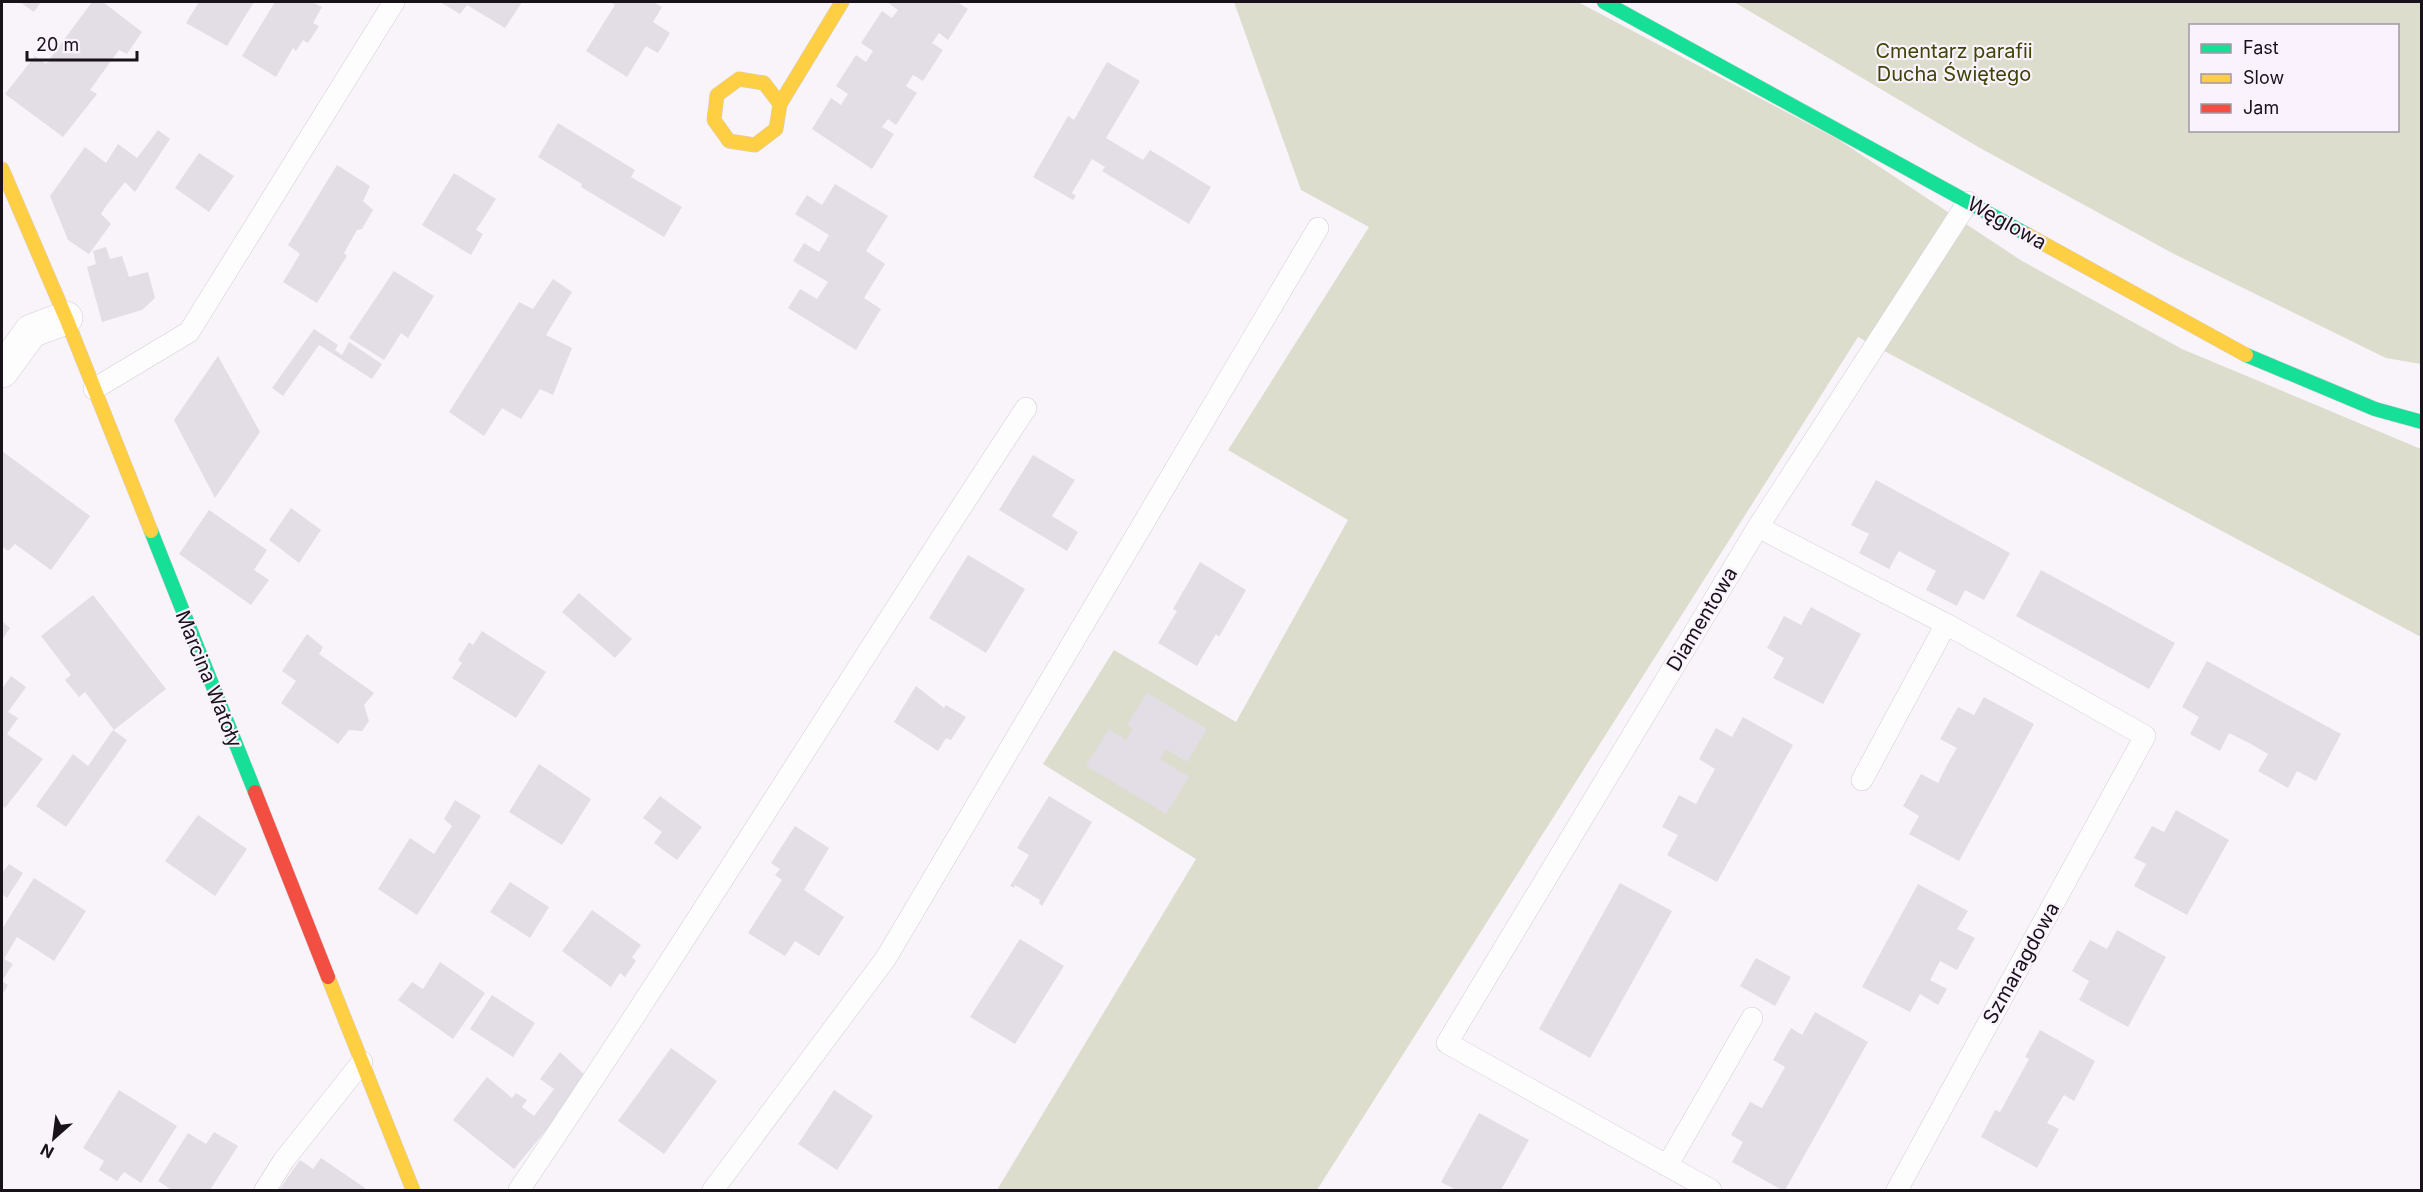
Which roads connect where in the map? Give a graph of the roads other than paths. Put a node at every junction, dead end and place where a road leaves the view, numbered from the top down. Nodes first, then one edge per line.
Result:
1 (394, 2) edge
2 (842, 2) edge
3 (1604, 2) edge
4 (780, 104) junction
5 (2, 169) edge
6 (1968, 202) junction
7 (1318, 228) dead end
8 (66, 318) junction
9 (2, 370) edge
10 (94, 389) junction
11 (1026, 408) dead end
12 (2421, 422) edge
13 (1758, 527) junction
14 (1946, 624) junction
15 (1862, 780) dead end
16 (1752, 1018) dead end
17 (362, 1062) junction
18 (1667, 1166) junction
19 (265, 1191) edge
20 (413, 1191) edge
21 (519, 1191) edge
22 (713, 1191) edge
23 (1711, 1191) edge
24 (1897, 1191) edge

1 - 10 lane
2 - 4 street
3 - 6 street, Węglowa
4 - 4 street
5 - 8 street, Marcina Watoły
6 - 12 street, Węglowa
6 - 13 lane, Diamentowa
7 - 22 lane
8 - 9 street
8 - 10 street, Marcina Watoły
10 - 17 street, Marcina Watoły
11 - 21 lane
13 - 14 lane
13 - 18 lane, Diamentowa
14 - 15 lane
14 - 24 lane, Szmaragdowa
16 - 18 lane
17 - 19 lane
17 - 20 street, Marcina Watoły
18 - 23 lane

